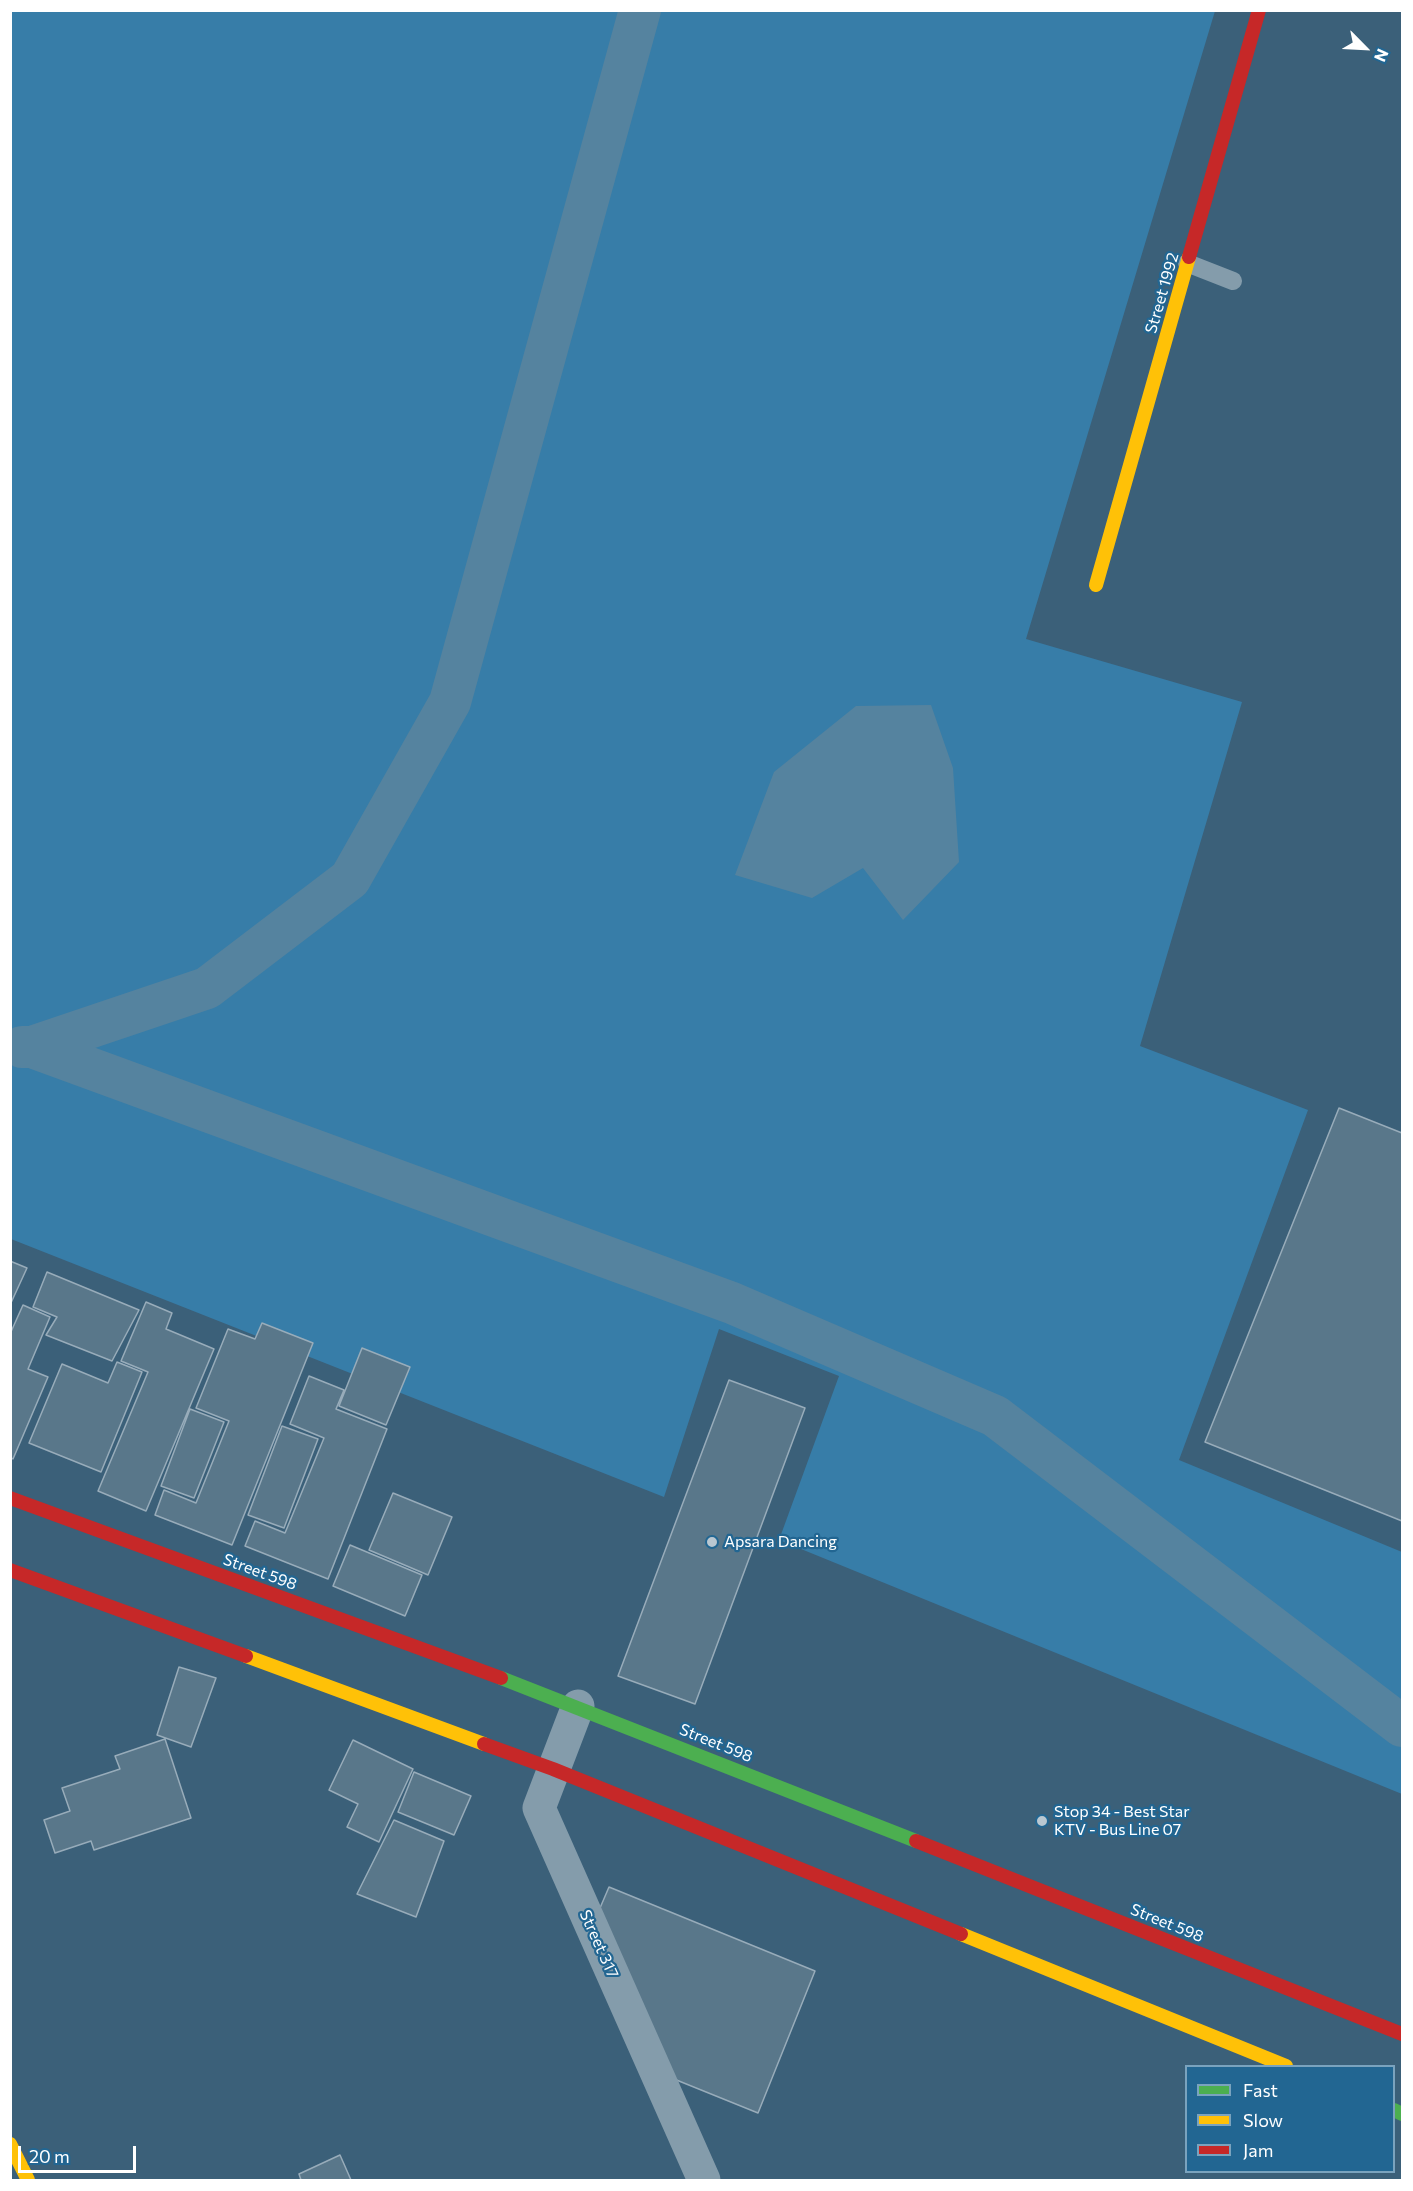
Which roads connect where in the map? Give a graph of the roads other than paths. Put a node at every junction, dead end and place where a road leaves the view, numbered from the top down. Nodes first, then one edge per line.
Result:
1 (1258, 10) edge
2 (1187, 263) junction
3 (1233, 281) dead end
4 (1096, 585) dead end
5 (10, 1498) edge
6 (10, 1570) edge
7 (578, 1706) junction
8 (553, 1768) junction
9 (1402, 2034) edge
10 (1281, 2065) edge
11 (10, 2144) edge
12 (28, 2181) edge
13 (704, 2181) edge

1 - 2 main road, Street 1992
2 - 3 lane
2 - 4 main road, Street 1992
5 - 7 main road, Street 598
6 - 8 main road
7 - 8 street, Street 317
7 - 9 main road, Street 598
8 - 10 main road
8 - 13 street, Street 317
11 - 12 main road

